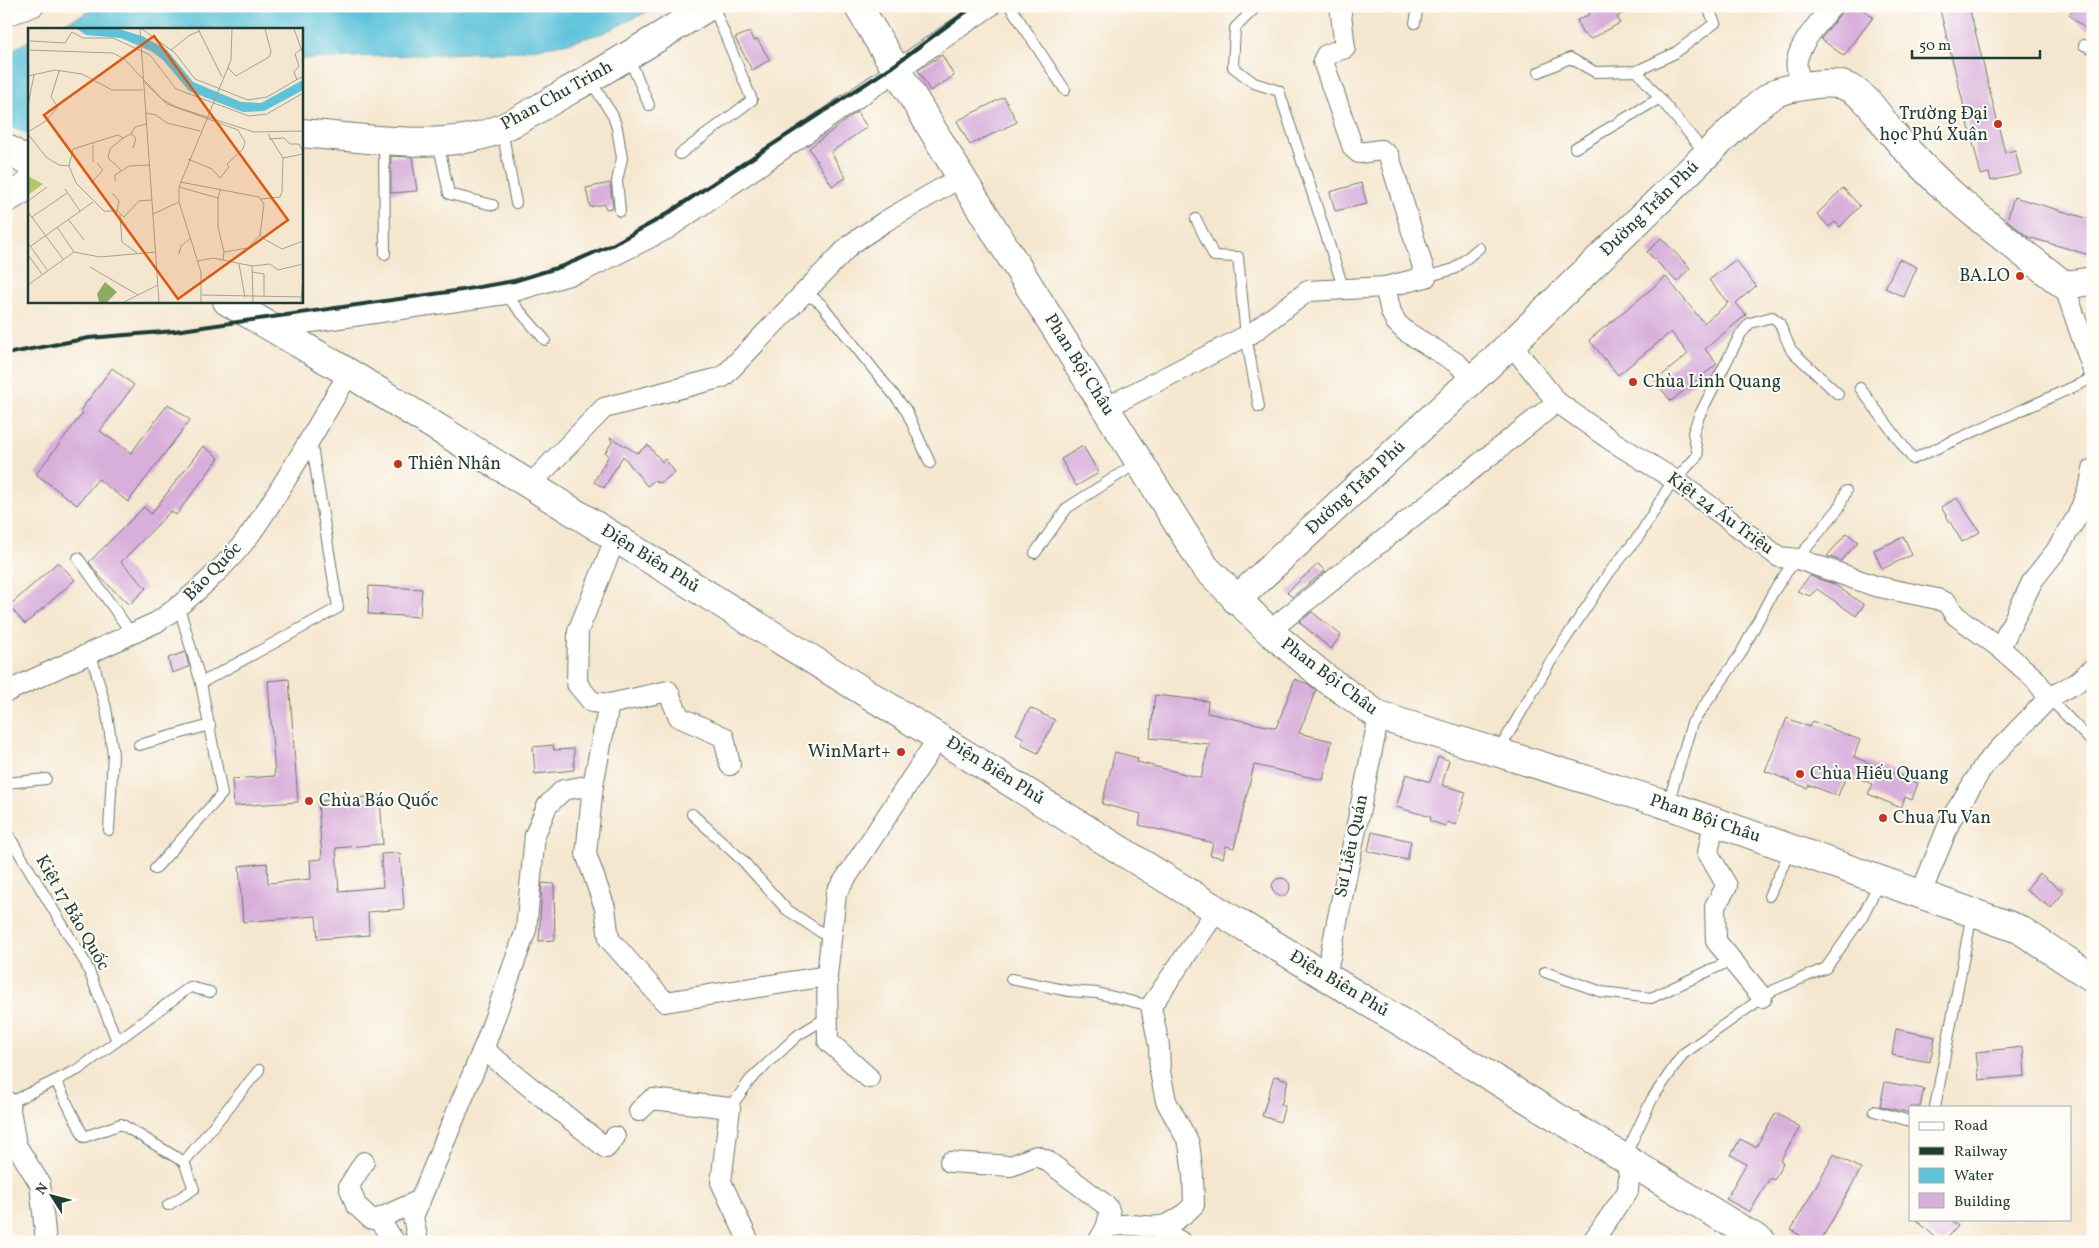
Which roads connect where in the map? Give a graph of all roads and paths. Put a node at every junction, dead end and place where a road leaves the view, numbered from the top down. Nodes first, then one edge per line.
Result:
1 (34, 6) edge
2 (709, 6) edge
3 (713, 6) edge
4 (858, 6) edge
5 (990, 6) edge
6 (1010, 6) edge
7 (1257, 6) edge
8 (1340, 6) edge
9 (1418, 6) edge
10 (1707, 6) edge
11 (1832, 6) edge
12 (6, 16) edge
13 (1415, 23) dead end
14 (629, 56) junction
15 (896, 70) junction
16 (1637, 71) junction
17 (1539, 72) dead end
18 (589, 79) junction
19 (1802, 87) junction
20 (1065, 90) dead end
21 (1660, 98) junction
22 (649, 105) dead end
23 (502, 127) junction
24 (302, 133) edge
25 (384, 139) junction
26 (438, 140) junction
27 (1575, 148) dead end
28 (680, 154) dead end
29 (1706, 154) junction
30 (961, 177) junction
31 (28, 186) edge
32 (6, 198) edge
33 (516, 203) dead end
34 (494, 205) dead end
35 (620, 211) dead end
36 (1196, 219) dead end
37 (1479, 248) dead end
38 (385, 254) dead end
39 (1426, 277) junction
40 (2093, 281) edge
41 (2064, 285) junction
42 (1385, 287) junction
43 (1344, 290) junction
44 (505, 294) junction
45 (802, 295) junction
46 (229, 302) edge
47 (270, 328) junction
48 (1246, 336) junction
49 (545, 340) dead end
50 (1511, 344) junction
51 (2093, 370) edge
52 (349, 373) junction
53 (2093, 378) edge
54 (1473, 380) junction
55 (1860, 388) dead end
56 (1838, 394) dead end
57 (1558, 402) junction
58 (1259, 407) dead end
59 (1105, 408) junction
60 (310, 437) junction
61 (930, 462) dead end
62 (1138, 462) junction
63 (2093, 469) edge
64 (1676, 480) junction
65 (530, 485) junction
66 (1846, 491) dead end
67 (616, 537) junction
68 (1035, 553) dead end
69 (78, 558) dead end
70 (1798, 559) junction
71 (1236, 600) junction
72 (178, 607) junction
73 (1269, 631) junction
74 (132, 634) junction
75 (2000, 648) junction
76 (91, 654) junction
77 (2093, 668) edge
78 (201, 683) junction
79 (6, 692) edge
80 (2049, 698) junction
81 (609, 704) junction
82 (1379, 716) junction
83 (210, 725) junction
84 (940, 737) junction
85 (2093, 744) edge
86 (139, 745) dead end
87 (1497, 752) junction
88 (730, 764) dead end
89 (46, 779) dead end
90 (6, 784) edge
91 (593, 786) junction
92 (1668, 805) junction
93 (692, 814) dead end
94 (1714, 821) junction
95 (109, 830) dead end
96 (6, 831) edge
97 (1791, 848) junction
98 (155, 869) dead end
99 (1881, 879) junction
100 (1921, 893) junction
101 (1769, 896) dead end
102 (1217, 910) junction
103 (1973, 911) junction
104 (831, 939) junction
105 (1732, 960) junction
106 (1545, 972) dead end
107 (827, 976) junction
108 (1326, 976) junction
109 (2093, 978) edge
110 (1011, 979) dead end
111 (210, 992) dead end
112 (1762, 997) junction
113 (1151, 1006) junction
114 (828, 1017) junction
115 (117, 1041) junction
116 (483, 1049) junction
117 (259, 1070) dead end
118 (869, 1078) dead end
119 (56, 1081) junction
120 (8, 1102) edge
121 (1935, 1106) edge
122 (730, 1108) junction
123 (639, 1111) dead end
124 (1874, 1111) dead end
125 (1909, 1121) edge
126 (615, 1137) dead end
127 (1624, 1156) junction
128 (184, 1162) junction
129 (364, 1162) dead end
130 (950, 1162) dead end
131 (420, 1200) junction
132 (168, 1205) dead end
133 (378, 1219) junction
134 (1158, 1228) junction
135 (1102, 1235) edge
136 (46, 1242) edge
137 (396, 1242) edge
138 (418, 1242) edge
139 (749, 1242) edge
140 (1180, 1242) edge
141 (1592, 1242) edge
142 (1762, 1242) edge

1 - 12 street
2 - 14 street, Phan Chu Trinh
3 - 28 lane
4 - 15 street, Phan Bội Châu
5 - 15 street
6 - 20 lane
7 - 43 lane
8 - 39 street
9 - 13 lane
10 - 16 lane
11 - 19 street
14 - 18 street, Phan Chu Trinh
14 - 22 lane
15 - 30 street, Phan Bội Châu
15 - 44 street
16 - 17 lane
16 - 21 lane
18 - 23 street, Phan Chu Trinh
18 - 35 lane
19 - 29 street, Đường Trần Phú
19 - 41 street, Đường Trần Phú
21 - 27 lane
21 - 29 lane
23 - 26 street, Phan Chu Trinh
23 - 33 lane
24 - 25 street, Phan Chu Trinh
25 - 26 street, Phan Chu Trinh
25 - 38 lane
26 - 34 lane
29 - 50 street, Đường Trần Phú
30 - 45 street
30 - 59 street, Phan Bội Châu
31 - 32 street
36 - 48 lane
37 - 39 lane
39 - 42 street
40 - 41 street
41 - 51 street
42 - 43 street
42 - 54 street
43 - 48 street
44 - 47 street
44 - 49 lane
45 - 61 lane
45 - 65 street
46 - 47 street, Điện Biên Phủ
47 - 52 street, Điện Biên Phủ
48 - 58 lane
48 - 59 street
50 - 54 street, Đường Trần Phú
50 - 57 street, Kiệt 24 Ấu Triệu
52 - 60 street, Bảo Quốc
52 - 65 street, Điện Biên Phủ
53 - 55 lane
54 - 71 street, Đường Trần Phú
56 - 64 lane
57 - 64 street, Kiệt 24 Ấu Triệu
57 - 73 street
59 - 62 street, Phan Bội Châu
60 - 72 street, Bảo Quốc
60 - 78 lane
62 - 68 lane
62 - 71 street, Phan Bội Châu
63 - 75 street
64 - 70 street, Kiệt 24 Ấu Triệu
64 - 87 lane
65 - 67 street, Điện Biên Phủ
66 - 70 lane
67 - 81 street
67 - 84 street, Điện Biên Phủ
69 - 74 lane
70 - 75 street, Kiệt 24 Ấu Triệu
70 - 92 lane
71 - 73 street, Phan Bội Châu
72 - 74 street, Bảo Quốc
72 - 78 lane
73 - 82 street, Phan Bội Châu
74 - 76 street, Bảo Quốc
75 - 80 street, Kiệt 24 Ấu Triệu
76 - 79 street, Bảo Quốc
76 - 95 lane
77 - 80 street
78 - 83 lane
80 - 85 lane
80 - 100 street
81 - 88 street
81 - 91 street
82 - 87 street, Phan Bội Châu
82 - 108 street, Sư Liễu Quán
83 - 86 lane
83 - 98 lane
84 - 102 street, Điện Biên Phủ
84 - 104 street
87 - 92 street, Phan Bội Châu
89 - 90 lane
91 - 107 street
91 - 116 street
92 - 94 street, Phan Bội Châu
93 - 104 lane
94 - 97 street, Phan Bội Châu
94 - 105 street
96 - 115 lane, Kiệt 17 Bảo Quốc
97 - 99 street, Phan Bội Châu
97 - 101 lane
99 - 100 street, Phan Bội Châu
99 - 112 lane
100 - 103 street, Phan Bội Châu
102 - 108 street, Điện Biên Phủ
102 - 113 street
103 - 109 street, Phan Bội Châu
103 - 121 lane
104 - 107 street
105 - 106 lane
105 - 112 street
107 - 114 street
108 - 127 street, Điện Biên Phủ
110 - 113 lane
111 - 115 lane
112 - 127 lane
113 - 134 street
114 - 118 street
114 - 122 lane
115 - 119 lane
116 - 126 street
116 - 131 street
117 - 128 lane
119 - 120 lane
119 - 128 lane
120 - 136 street
122 - 123 street
122 - 139 street
124 - 125 lane
127 - 141 street
127 - 142 street, Điện Biên Phủ
128 - 132 lane
129 - 133 street
130 - 135 street
131 - 133 street
131 - 138 street
133 - 137 street
134 - 135 street
134 - 140 street

